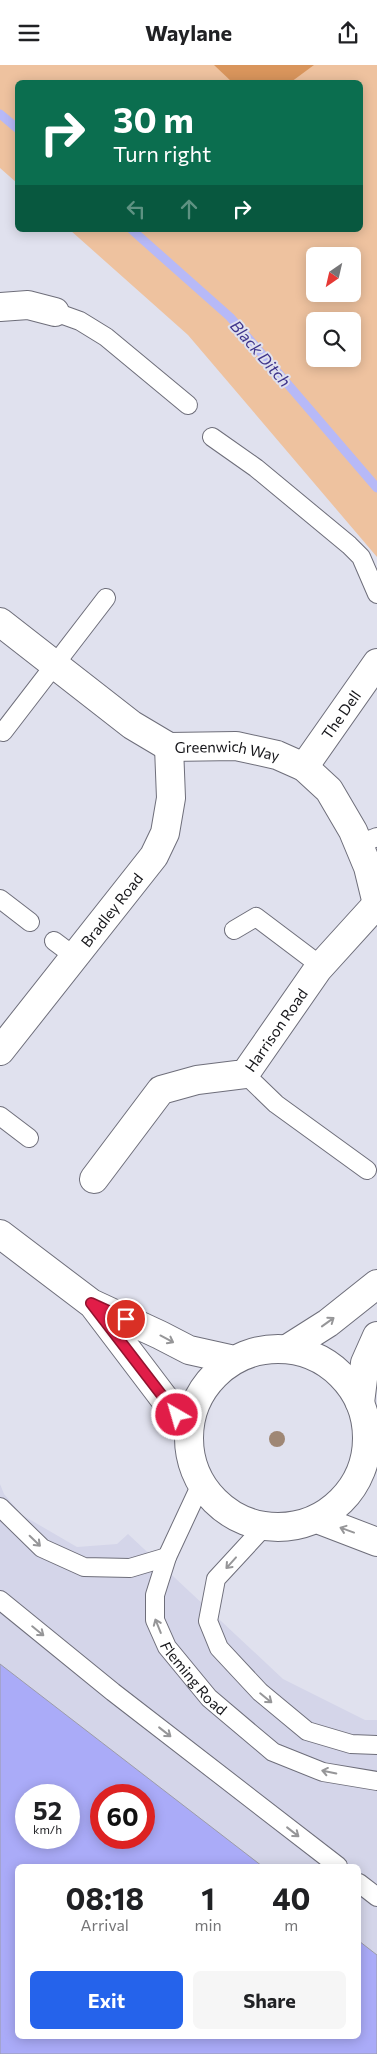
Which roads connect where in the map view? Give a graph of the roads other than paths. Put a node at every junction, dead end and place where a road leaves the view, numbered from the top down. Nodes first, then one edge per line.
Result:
1 (0, 307) edge
2 (55, 312) joint
3 (188, 405) dead end
4 (212, 437) dead end
5 (377, 594) edge
6 (106, 598) dead end
7 (0, 622) edge
8 (377, 663) edge
9 (54, 665) junction
10 (3, 732) dead end
11 (169, 747) junction
12 (304, 767) junction
13 (368, 841) edge
14 (0, 899) edge
15 (377, 904) edge
16 (30, 922) dead end
17 (234, 930) dead end
18 (321, 966) junction
19 (0, 1051) edge
20 (245, 1074) junction
21 (0, 1116) edge
22 (29, 1138) dead end
23 (367, 1170) dead end
24 (94, 1179) dead end
25 (0, 1234) edge
26 (377, 1284) edge
27 (91, 1303) junction
28 (377, 1336) edge
29 (287, 1349) junction
30 (234, 1360) junction
31 (360, 1403) junction
32 (188, 1430) junction
33 (372, 1454) edge
34 (201, 1484) junction
35 (0, 1507) edge
36 (317, 1519) junction
37 (264, 1527) junction
38 (377, 1542) edge
39 (167, 1557) junction
40 (0, 1600) edge
41 (377, 1745) edge
42 (377, 1781) edge
43 (335, 1864) edge
44 (361, 1885) edge
45 (377, 1897) edge

1 - 2 street
2 - 3 lane
4 - 5 lane
6 - 9 lane
7 - 9 street, Greenwich Way
8 - 12 street, The Dell
9 - 10 lane
9 - 11 street, Greenwich Way
11 - 12 street, Greenwich Way
11 - 19 street, Bradley Road
12 - 13 street, Greenwich Way
13 - 15 street, Greenwich Way
14 - 16 lane
15 - 18 street, Harrison Road
17 - 18 lane
18 - 20 street, Harrison Road
20 - 23 lane
20 - 24 street, Harrison Road
21 - 22 lane
25 - 27 street
29 -> 26 street
27 -> 30 street
27 - 32 street
28 - 31 street
29 - 30 street
29 - 31 street
30 - 32 street
31 - 33 street
32 - 34 street
33 - 36 street
34 - 37 street
34 - 39 lane, Fleming Road
35 -> 39 lane
36 - 37 street
38 -> 36 street
37 -> 41 lane
42 -> 39 lane, Fleming Road
40 -> 43 lane
44 - 45 lane

